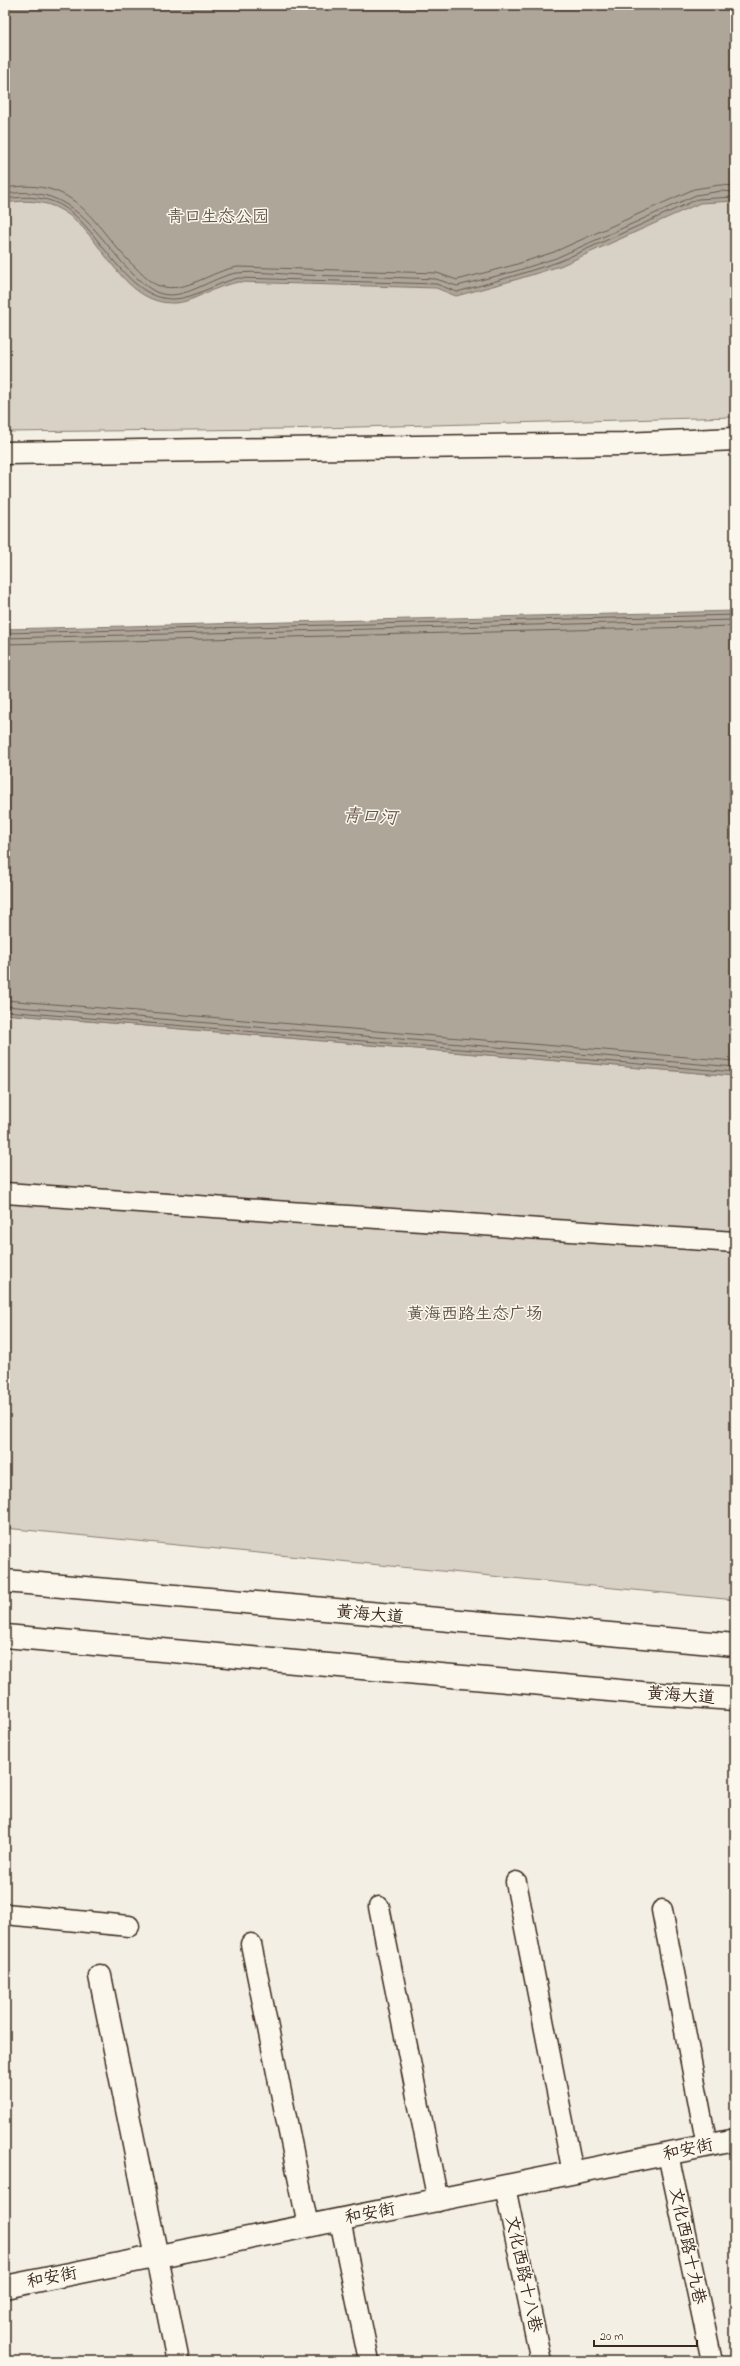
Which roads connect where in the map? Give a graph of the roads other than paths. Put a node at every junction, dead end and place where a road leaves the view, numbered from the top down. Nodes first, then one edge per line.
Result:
1 (735, 439) edge
2 (5, 453) edge
3 (5, 1193) edge
4 (735, 1242) edge
5 (5, 1582) edge
6 (5, 1636) edge
7 (735, 1645) edge
8 (735, 1699) edge
9 (516, 1882) dead end
10 (379, 1907) dead end
11 (662, 1910) dead end
12 (5, 1914) edge
13 (128, 1926) dead end
14 (251, 1944) dead end
15 (100, 1976) dead end
16 (735, 2140) edge
17 (706, 2146) junction
18 (668, 2154) junction
19 (573, 2173) junction
20 (505, 2187) junction
21 (438, 2201) junction
22 (340, 2220) junction
23 (308, 2226) junction
24 (157, 2257) junction
25 (5, 2287) edge
26 (178, 2361) edge
27 (369, 2361) edge
28 (541, 2361) edge
29 (712, 2361) edge

1 - 2 street
3 - 4 lane
5 - 7 street, 黄海大道
6 - 8 street, 黄海大道
9 - 19 lane
10 - 21 lane
11 - 17 lane
12 - 13 lane
14 - 23 lane
15 - 24 street
16 - 17 street, 和安街
17 - 18 street, 和安街
18 - 19 street, 和安街
18 - 29 lane, 文化西路十九巷
19 - 20 street, 和安街
20 - 21 street, 和安街
20 - 28 lane, 文化西路十八巷
21 - 22 street, 和安街
22 - 23 street, 和安街
22 - 27 lane
23 - 24 street, 和安街
24 - 25 street, 和安街
24 - 26 street

